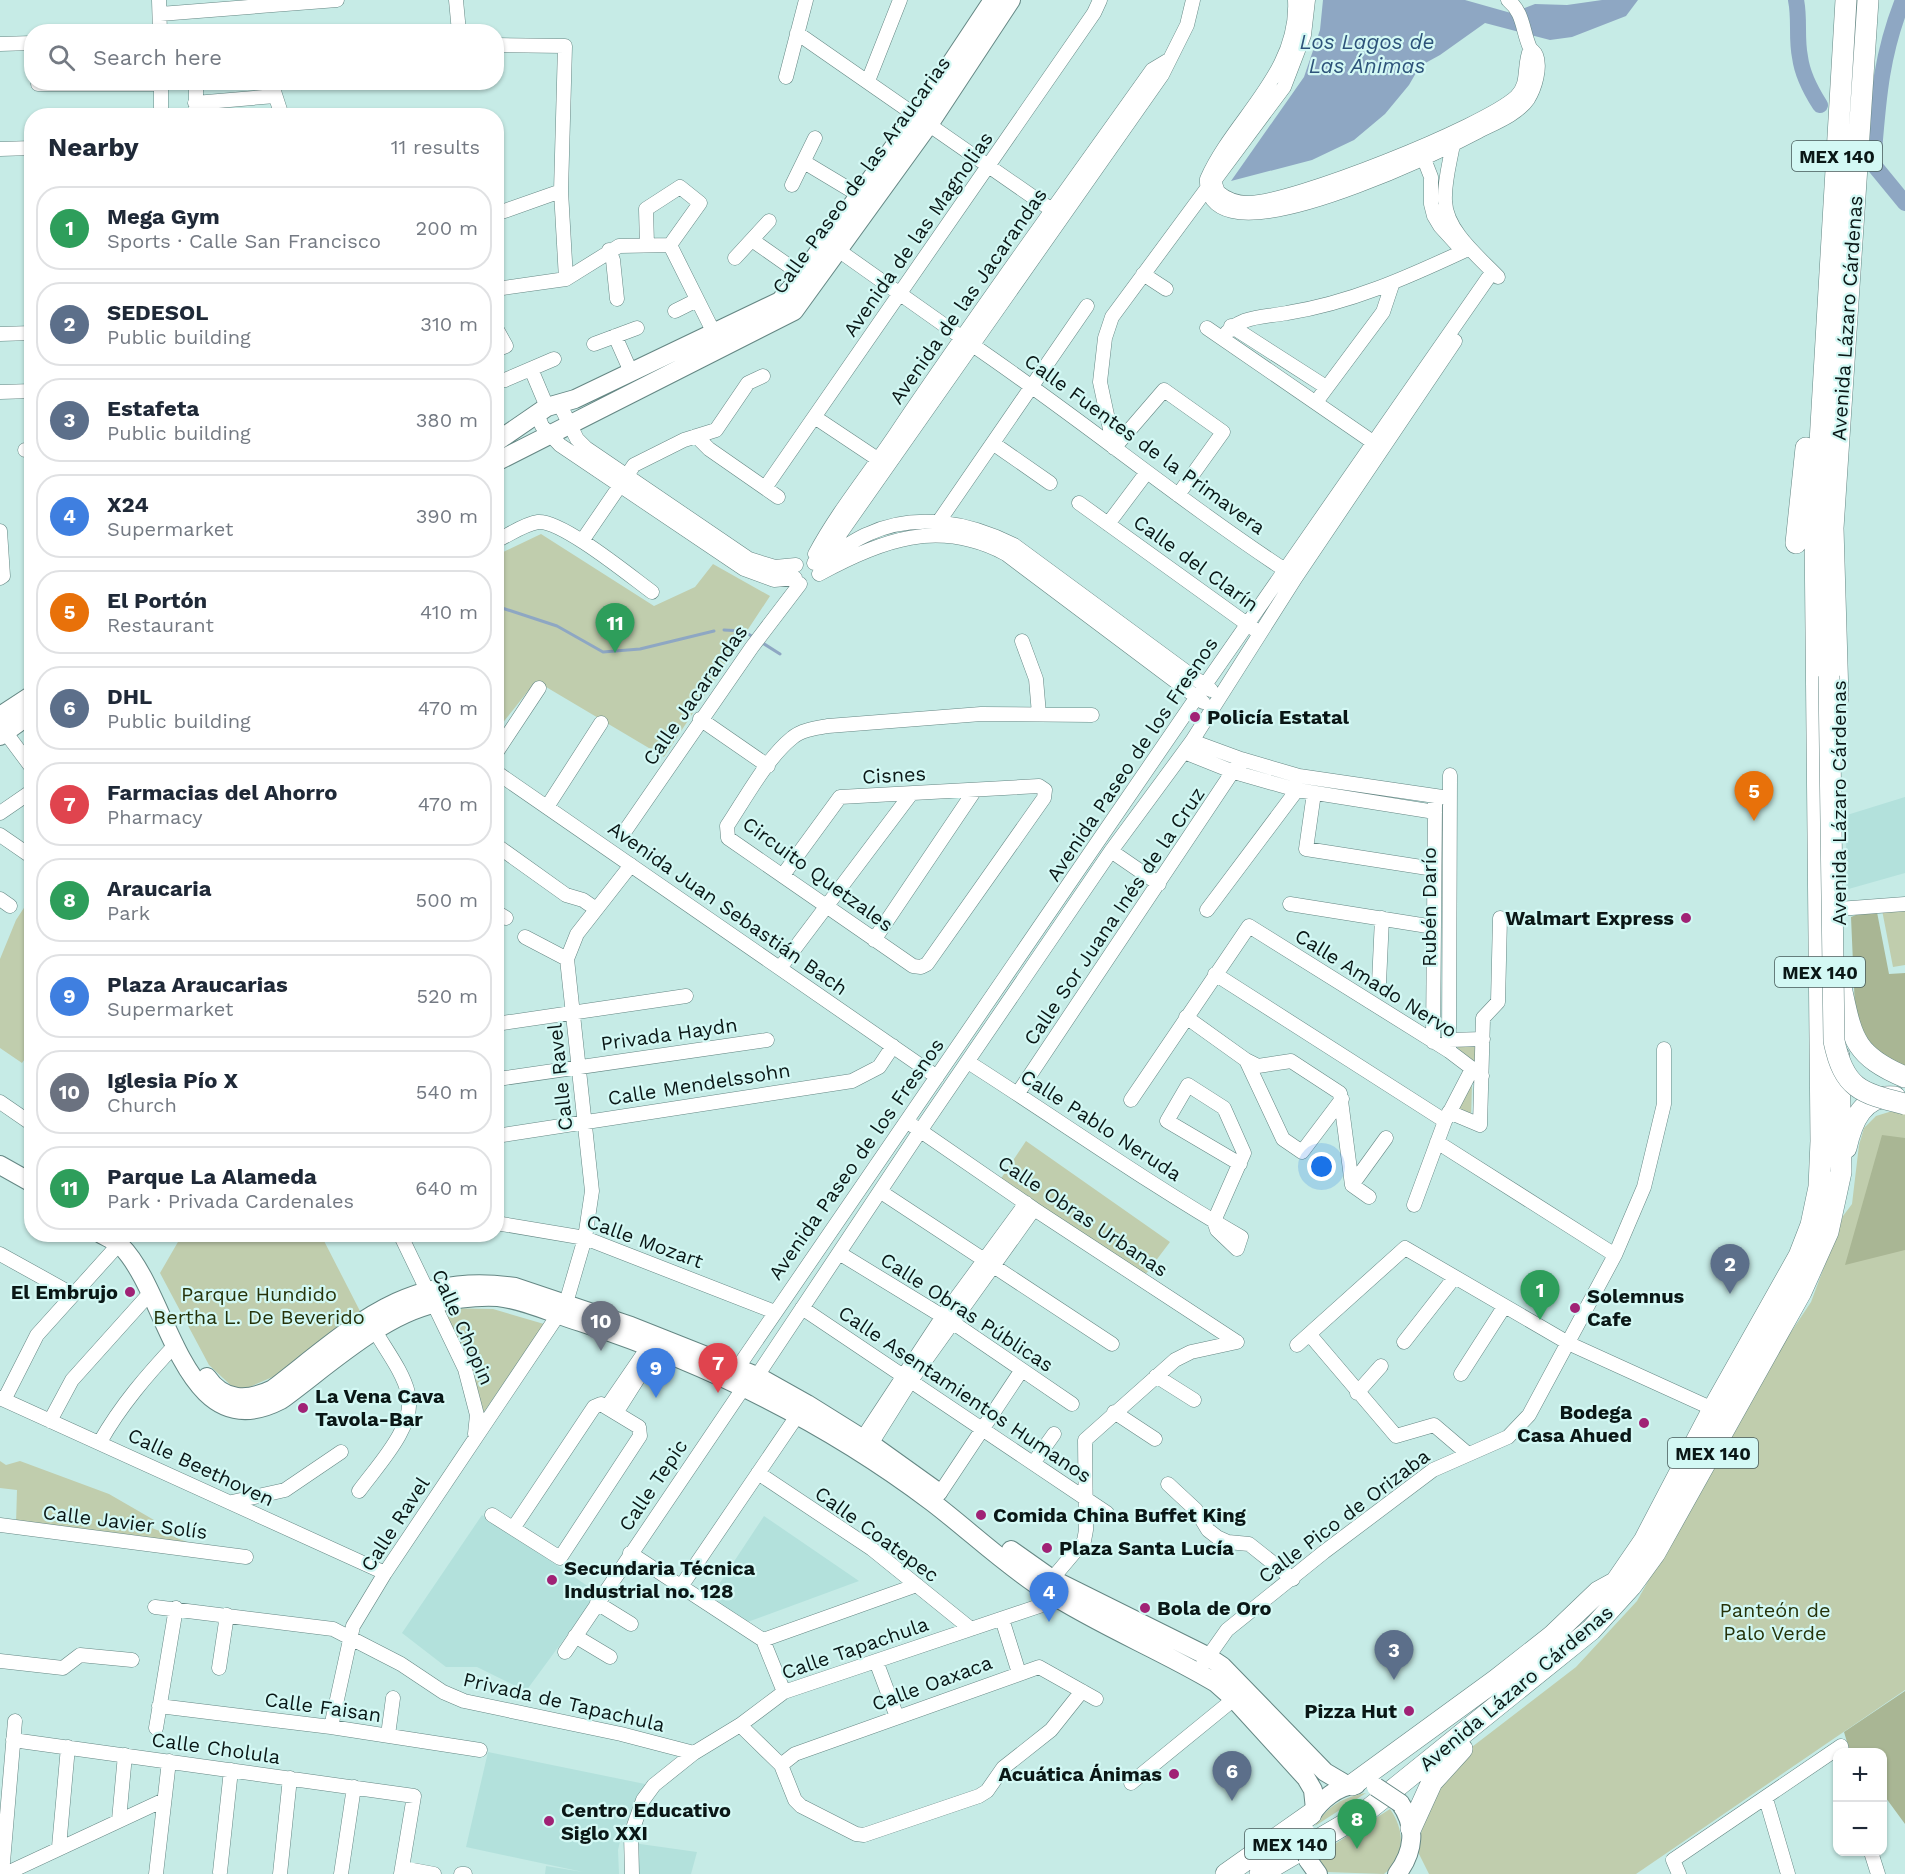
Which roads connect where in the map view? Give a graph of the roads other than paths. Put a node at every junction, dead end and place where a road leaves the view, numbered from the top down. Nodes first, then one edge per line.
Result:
1 (337, 0) edge
2 (456, 0) edge
3 (806, 0) edge
4 (900, 0) edge
5 (993, 0) edge
6 (1011, 0) edge
7 (1100, 0) edge
8 (1193, 0) edge
9 (1295, 0) edge
10 (1308, 0) edge
11 (1846, 0) edge
12 (1868, 0) edge
13 (1513, 4) edge
14 (160, 7) edge
15 (160, 24) edge
16 (458, 24) edge
17 (798, 33) junction
18 (24, 43) edge
19 (0, 44) edge
20 (1529, 44) junction
21 (504, 45) edge
22 (786, 77) dead end
23 (868, 81) junction
24 (161, 90) edge
25 (196, 90) edge
26 (269, 90) edge
27 (273, 90) edge
28 (161, 108) edge
29 (196, 108) edge
30 (200, 108) edge
31 (279, 108) edge
32 (923, 119) junction
33 (815, 138) dead end
34 (1453, 144) junction
35 (24, 148) edge
36 (0, 149) edge
37 (1424, 159) junction
38 (804, 162) junction
39 (989, 165) junction
40 (1211, 184) junction
41 (792, 185) dead end
42 (561, 191) junction
43 (859, 195) junction
44 (504, 211) edge
45 (1057, 213) junction
46 (769, 221) dead end
47 (752, 240) junction
48 (647, 245) junction
49 (670, 245) junction
50 (609, 250) junction
51 (838, 250) junction
52 (1464, 251) junction
53 (735, 258) dead end
54 (1143, 274) junction
55 (802, 275) junction
56 (1493, 277) junction
57 (566, 279) junction
58 (1392, 285) junction
59 (504, 288) edge
60 (1166, 289) dead end
61 (899, 296) junction
62 (617, 298) dead end
63 (697, 300) junction
64 (1087, 306) dead end
65 (675, 311) dead end
66 (1231, 326) junction
67 (637, 328) dead end
68 (1207, 328) dead end
69 (24, 333) edge
70 (0, 334) edge
71 (615, 336) junction
72 (1222, 338) junction
73 (718, 340) junction
74 (966, 341) junction
75 (594, 344) dead end
76 (554, 359) dead end
77 (531, 369) junction
78 (631, 372) junction
79 (764, 376) dead end
80 (1824, 378) junction
81 (505, 380) dead end
82 (1033, 386) junction
83 (1326, 387) junction
84 (24, 391) edge
85 (0, 392) edge
86 (1316, 402) junction
87 (548, 408) junction
88 (816, 418) junction
89 (569, 425) junction
90 (549, 435) junction
91 (696, 436) junction
92 (504, 437) edge
93 (994, 444) junction
94 (1378, 445) junction
95 (1114, 448) junction
96 (504, 458) edge
97 (879, 460) junction
98 (1147, 472) junction
99 (623, 480) junction
100 (1050, 483) dead end
101 (765, 488) junction
102 (1178, 495) junction
103 (778, 497) dead end
104 (1079, 503) dead end
105 (848, 522) junction
106 (939, 522) junction
107 (1108, 524) junction
108 (0, 531) edge
109 (928, 536) junction
110 (504, 538) edge
111 (858, 538) junction
112 (582, 541) junction
113 (1796, 543) dead end
114 (815, 566) junction
115 (1291, 573) junction
116 (797, 576) junction
117 (2, 577) edge
118 (1815, 587) junction
119 (652, 592) dead end
120 (1248, 625) junction
121 (1260, 634) junction
122 (1022, 641) dead end
123 (1205, 685) junction
124 (539, 688) dead end
125 (1197, 698) junction
126 (1216, 702) junction
127 (24, 704) edge
128 (1040, 714) junction
129 (1092, 715) dead end
130 (24, 717) edge
131 (700, 719) junction
132 (601, 723) dead end
133 (2, 728) edge
134 (504, 741) edge
135 (1188, 746) junction
136 (24, 757) edge
137 (1241, 759) junction
138 (768, 766) junction
139 (1234, 772) junction
140 (1450, 775) dead end
141 (504, 777) edge
142 (975, 790) junction
143 (1045, 790) joint
144 (1297, 790) junction
145 (1314, 793) junction
146 (911, 794) junction
147 (24, 796) edge
148 (1442, 797) junction
149 (547, 807) junction
150 (1435, 812) junction
151 (0, 813) edge
152 (1111, 824) junction
153 (625, 831) dead end
154 (1124, 833) junction
155 (0, 835) edge
156 (504, 851) edge
157 (1111, 851) junction
158 (24, 852) edge
159 (631, 865) junction
160 (1434, 869) junction
161 (783, 875) junction
162 (1159, 884) junction
163 (1290, 904) dead end
164 (1905, 904) edge
165 (829, 907) junction
166 (596, 909) junction
167 (1207, 909) dead end
168 (1838, 909) junction
169 (1382, 918) junction
170 (1500, 918) dead end
171 (1434, 927) junction
172 (525, 937) dead end
173 (874, 940) junction
174 (567, 959) junction
175 (780, 968) junction
176 (1215, 974) junction
177 (1379, 982) dead end
178 (1841, 987) junction
179 (686, 996) dead end
180 (1805, 1011) dead end
181 (573, 1012) junction
182 (1186, 1017) junction
183 (504, 1023) edge
184 (1483, 1039) junction
185 (766, 1040) dead end
186 (1433, 1042) junction
187 (1449, 1045) junction
188 (893, 1046) junction
189 (1664, 1049) dead end
190 (1246, 1060) junction
191 (968, 1062) junction
192 (577, 1066) junction
193 (1477, 1072) junction
194 (937, 1077) junction
195 (1905, 1077) edge
196 (504, 1078) edge
197 (1018, 1093) junction
198 (1905, 1098) edge
199 (1342, 1099) junction
200 (1131, 1100) dead end
201 (0, 1102) edge
202 (1905, 1104) edge
203 (1447, 1117) junction
204 (24, 1118) edge
205 (583, 1121) junction
206 (908, 1121) junction
207 (920, 1131) junction
208 (504, 1135) edge
209 (1386, 1138) dead end
210 (1821, 1141) junction
211 (1437, 1142) junction
212 (1240, 1164) junction
213 (0, 1165) edge
214 (1841, 1172) junction
215 (24, 1178) edge
216 (0, 1179) edge
217 (1352, 1185) junction
218 (24, 1192) edge
219 (881, 1192) junction
220 (1369, 1197) dead end
221 (1414, 1205) dead end
222 (1030, 1206) junction
223 (504, 1224) edge
224 (585, 1238) junction
225 (119, 1242) edge
226 (126, 1242) edge
227 (129, 1242) edge
228 (404, 1242) edge
229 (839, 1253) junction
230 (0, 1254) edge
231 (1615, 1255) junction
232 (988, 1262) junction
233 (1454, 1278) junction
234 (150, 1292) junction
235 (72, 1294) junction
236 (430, 1297) junction
237 (1504, 1307) junction
238 (802, 1308) junction
239 (562, 1309) junction
240 (775, 1312) junction
241 (948, 1319) junction
242 (375, 1331) junction
243 (1310, 1335) junction
244 (1404, 1342) dead end
245 (176, 1344) junction
246 (654, 1344) junction
247 (1112, 1344) dead end
248 (1570, 1344) junction
249 (1297, 1346) dead end
250 (1381, 1366) dead end
251 (1021, 1371) junction
252 (1461, 1374) dead end
253 (1156, 1376) junction
254 (742, 1378) junction
255 (906, 1380) junction
256 (1357, 1393) junction
257 (2, 1399) edge
258 (1194, 1400) dead end
259 (1072, 1404) dead end
260 (1713, 1409) junction
261 (612, 1410) junction
262 (1114, 1412) junction
263 (797, 1416) junction
264 (50, 1421) junction
265 (983, 1429) junction
266 (1054, 1434) dead end
267 (475, 1438) junction
268 (1155, 1439) dead end
269 (100, 1442) junction
270 (863, 1448) junction
271 (341, 1452) dead end
272 (1468, 1454) junction
273 (1034, 1462) junction
274 (758, 1473) junction
275 (1168, 1484) dead end
276 (359, 1491) dead end
277 (940, 1493) junction
278 (1086, 1499) junction
279 (232, 1502) junction
280 (1107, 1513) dead end
281 (492, 1515) dead end
282 (0, 1525) edge
283 (514, 1527) junction
284 (630, 1553) junction
285 (246, 1557) dead end
286 (385, 1573) junction
287 (1293, 1580) junction
288 (1618, 1580) junction
289 (682, 1585) junction
290 (917, 1585) junction
291 (1048, 1585) junction
292 (1078, 1593) junction
293 (1059, 1600) junction
294 (597, 1603) junction
295 (155, 1607) dead end
296 (176, 1608) junction
297 (1613, 1608) junction
298 (227, 1615) junction
299 (1002, 1619) junction
300 (631, 1624) dead end
301 (971, 1629) junction
302 (349, 1636) junction
303 (575, 1636) junction
304 (763, 1640) junction
305 (565, 1652) dead end
306 (1207, 1656) junction
307 (610, 1657) dead end
308 (132, 1660) dead end
309 (0, 1661) edge
310 (876, 1661) junction
311 (219, 1668) dead end
312 (1019, 1673) junction
313 (1199, 1673) junction
314 (1082, 1691) junction
315 (784, 1692) junction
316 (393, 1698) dead end
317 (1096, 1699) dead end
318 (1234, 1699) junction
319 (159, 1706) junction
320 (897, 1717) junction
321 (15, 1721) dead end
322 (740, 1725) junction
323 (332, 1727) junction
324 (156, 1728) dead end
325 (388, 1735) junction
326 (8, 1747) edge
327 (68, 1747) junction
328 (480, 1750) dead end
329 (694, 1753) junction
330 (125, 1755) junction
331 (1833, 1755) edge
332 (170, 1761) junction
333 (781, 1765) junction
334 (231, 1770) junction
335 (290, 1778) junction
336 (1131, 1783) dead end
337 (1349, 1785) junction
338 (354, 1787) junction
339 (1766, 1799) junction
340 (164, 1800) junction
341 (1310, 1818) junction
342 (119, 1820) junction
343 (3, 1823) edge
344 (1411, 1837) junction
345 (59, 1847) junction
346 (1873, 1856) edge
347 (1313, 1867) edge
348 (401, 1871) edge
349 (153, 1872) edge
350 (219, 1872) dead end
351 (3, 1874) edge
352 (280, 1874) edge
353 (341, 1874) edge
354 (434, 1874) edge
355 (632, 1874) edge
356 (1227, 1874) edge
357 (1242, 1874) edge
358 (1260, 1874) edge
359 (1396, 1874) edge
360 (1414, 1874) edge
361 (1678, 1874) edge
362 (1788, 1874) edge
363 (1878, 1874) edge

1 - 14 street
2 - 16 street
3 - 17 street
4 - 23 street
5 - 32 main road, Calle Paseo de las Araucarias
6 - 32 main road, Calle Paseo de las Araucarias
7 - 39 street, Avenida de las Magnolias
8 - 45 street, Avenida de las Jacarandas
9 - 40 street
10 - 40 street
11 - 80 highway, Avenida Lázaro Cárdenas / MEX 140
12 - 168 highway, Avenida Lázaro Cárdenas / MEX 140
13 - 20 street
14 - 15 street
17 - 22 street
17 - 23 street
18 - 19 street
20 - 34 street
20 - 40 street
21 - 42 street
23 - 32 street
24 - 28 street
25 - 29 street
26 - 30 street
27 - 31 street
32 - 39 street
32 - 43 main road, Calle Paseo de las Araucarias
32 - 51 main road, Calle Paseo de las Araucarias
33 - 38 street
34 - 37 street
34 - 56 street
35 - 36 street
37 - 40 street
37 - 52 street
38 - 41 street
38 - 43 street
39 - 45 street
39 - 61 street, Avenida de las Magnolias
40 - 54 street
42 - 44 street
42 - 57 street
43 - 55 main road, Calle Paseo de las Araucarias
45 - 74 street, Avenida de las Jacarandas
46 - 47 street
47 - 53 street
47 - 55 street
48 - 49 street
48 - 49 street
48 - 50 street
49 - 63 street
50 - 57 street
50 - 62 street
51 - 61 street, Calle Fuentes de la Primavera
51 - 73 main road, Calle Paseo de las Araucarias
52 - 56 street
52 - 58 street
54 - 60 street
54 - 95 street
55 - 73 main road, Calle Paseo de las Araucarias
56 - 94 street, Avenida Paseo de los Fresnos
57 - 59 street
58 - 66 street
58 - 83 street
61 - 74 street, Calle Fuentes de la Primavera
61 - 88 street, Avenida de las Magnolias
63 - 65 street
63 - 73 street
64 - 82 street
66 - 72 street
66 - 83 street
67 - 71 street
68 - 72 street
69 - 70 street
71 - 75 street
71 - 78 street
72 - 86 street
73 - 78 main road, Calle Paseo de las Araucarias
73 - 89 main road, Calle Paseo de las Araucarias
74 - 82 street, Calle Fuentes de la Primavera
74 - 97 street, Avenida de las Jacarandas
74 - 105 street, Avenida de las Jacarandas
76 - 77 street
77 - 81 street
77 - 87 street
78 - 87 main road, Calle Paseo de las Araucarias
79 - 91 street
80 - 113 highway
80 - 118 highway, Avenida Lázaro Cárdenas / MEX 140
82 - 93 street
82 - 95 street, Calle Fuentes de la Primavera
83 - 86 street
84 - 85 street
86 - 94 street
87 - 89 street
87 - 90 street
87 - 92 main road, Calle Paseo de las Araucarias
88 - 97 street
88 - 101 street, Avenida de las Magnolias
89 - 90 main road, Calle Paseo de las Araucarias
89 - 99 street
90 - 96 main road, Calle Paseo de las Araucarias
90 - 99 street
91 - 99 street
91 - 101 street
93 - 100 street
93 - 106 street
94 - 115 street, Avenida Paseo de los Fresnos
95 - 98 street, Calle Fuentes de la Primavera
95 - 102 street
97 - 114 street, Avenida de las Jacarandas
98 - 102 street, Calle Fuentes de la Primavera
98 - 107 street, Calle del Clarín
99 - 112 street
99 - 116 street
101 - 103 street
102 - 115 street, Calle Fuentes de la Primavera
104 - 107 street, Calle del Clarín
105 - 111 street
105 - 114 street, Avenida de las Jacarandas
106 - 109 street
106 - 111 street
106 - 123 street
107 - 120 street, Calle del Clarín
108 - 117 street
109 - 114 street
109 - 125 street
110 - 112 street
111 - 114 street
112 - 119 street
114 - 116 street
114 - 116 street
115 - 120 street, Avenida Paseo de los Fresnos
115 - 121 street, Avenida Paseo de los Fresnos
116 - 131 street, Calle Jacarandas
118 - 202 highway, bridge
118 - 210 highway, Avenida Lázaro Cárdenas / MEX 140
120 - 121 street, Calle del Clarín
120 - 123 street, Avenida Paseo de los Fresnos
121 - 126 street, Avenida Paseo de los Fresnos
122 - 128 street
123 - 125 street, Avenida Paseo de los Fresnos
123 - 126 street
124 - 134 street
125 - 126 street
125 - 152 street, Avenida Paseo de los Fresnos
126 - 135 street, Avenida Paseo de los Fresnos
127 - 133 main road
128 - 129 street, Circuito Quetzales
128 - 138 street, Circuito Quetzales
130 - 133 main road
131 - 138 street
131 - 153 street, Calle Jacarandas
132 - 149 street
133 - 136 street
135 - 137 street
135 - 139 street
135 - 154 street, Avenida Paseo de los Fresnos
137 - 139 street, Calle Sor Juana Inés de la Cruz
137 - 148 street
138 - 161 street, Circuito Quetzales
139 - 144 street
139 - 162 street, Calle Sor Juana Inés de la Cruz
140 - 148 street
141 - 149 street, Avenida Juan Sebastián Bach
142 - 143 street, Cisnes
142 - 146 street, Cisnes
142 - 173 street
143 - 173 street, Circuito Quetzales
144 - 145 street
144 - 167 street
145 - 150 street
145 - 160 street
146 - 161 street, Cisnes
146 - 165 street
147 - 151 street
148 - 150 street, Rubén Darío
148 - 187 street, Rubén Darío
149 - 159 street, Avenida Juan Sebastián Bach
150 - 160 street, Rubén Darío
152 - 154 street
152 - 194 street, Avenida Paseo de los Fresnos
154 - 157 street, Avenida Paseo de los Fresnos
155 - 158 street
156 - 166 street
157 - 162 street
157 - 191 street, Avenida Paseo de los Fresnos
159 - 166 street, Calle Ravel
159 - 175 street, Avenida Juan Sebastián Bach
160 - 171 street, Rubén Darío
161 - 165 street, Circuito Quetzales
162 - 197 street, Calle Sor Juana Inés de la Cruz
163 - 169 street
164 - 168 street
165 - 173 street, Circuito Quetzales
165 - 175 street
166 - 174 street, Calle Ravel
168 - 178 highway, Avenida Lázaro Cárdenas / MEX 140
169 - 171 street
169 - 177 street
170 - 184 street
171 - 186 street, Rubén Darío
172 - 174 street
174 - 181 street, Calle Ravel
175 - 188 street, Avenida Juan Sebastián Bach
176 - 182 street
176 - 186 street, Calle Amado Nervo
176 - 203 street
178 - 195 highway
178 - 214 highway, Avenida Lázaro Cárdenas / MEX 140
179 - 181 street
180 - 210 highway
181 - 183 street
181 - 192 street, Calle Ravel
182 - 190 street
182 - 200 street
184 - 187 street
184 - 193 street
185 - 192 street, Privada Haydn
186 - 187 street, Calle Amado Nervo
187 - 193 street, Calle Amado Nervo
188 - 194 street, Avenida Juan Sebastián Bach
188 - 205 street, Calle Mendelssohn
189 - 231 street, Calle Pico de Orizaba
190 - 199 street
190 - 199 street
191 - 197 street, Calle Pablo Neruda
191 - 207 street, Avenida Paseo de los Fresnos
192 - 196 street, Privada Haydn
192 - 205 street, Calle Ravel
193 - 203 street
193 - 203 street
194 - 206 street, Avenida Paseo de los Fresnos
197 - 212 street, Calle Pablo Neruda
198 - 214 highway
199 - 217 street
201 - 204 street
203 - 211 street
205 - 208 street, Calle Mendelssohn
205 - 224 street, Calle Ravel
206 - 207 street, Calle Obras Urbanas
206 - 240 street, Avenida Paseo de los Fresnos
207 - 219 street, Avenida Paseo de los Fresnos
207 - 222 street, Calle Obras Urbanas
209 - 217 street
210 - 260 highway, Avenida Lázaro Cárdenas / MEX 140
211 - 221 street
211 - 231 street
212 - 212 street
213 - 215 main road
214 - 297 highway, Avenida Lázaro Cárdenas / MEX 140
216 - 218 main road
217 - 220 street
219 - 229 street, Avenida Paseo de los Fresnos
219 - 232 street
222 - 232 street
222 - 253 street, Calle Obras Urbanas
223 - 224 street, Calle Mozart
224 - 239 street, Calle Ravel
224 - 240 street, Calle Mozart
225 - 235 street
226 - 234 main road
227 - 236 main road
228 - 236 street, Calle Chopin
229 - 238 street, Avenida Paseo de los Fresnos
229 - 241 street, Calle Obras Públicas
230 - 235 street
231 - 248 street, Calle Pico de Orizaba
232 - 241 street
232 - 247 street
233 - 237 street
233 - 243 street
233 - 244 street
234 - 245 main road
234 - 264 street
235 - 257 street
236 - 239 main road
236 - 242 main road
236 - 267 street, Calle Chopin
237 - 248 street
237 - 252 street
238 - 254 street, Avenida Paseo de los Fresnos
238 - 255 street, Calle Asentamientos Humanos
239 - 246 main road
239 - 267 street, Calle Ravel
240 - 254 street, Avenida Paseo de los Fresnos
241 - 251 street, Calle Obras Públicas
241 - 255 street
242 - 245 main road
242 - 276 street
243 - 249 street
243 - 256 street
245 - 269 street
246 - 254 main road
246 - 261 street
248 - 260 street
248 - 272 street, Calle Pico de Orizaba
250 - 256 street
251 - 259 street, Calle Obras Públicas
251 - 265 street
253 - 258 street
253 - 262 street
254 - 263 main road
254 - 270 main road
254 - 284 street, Calle Tepic
255 - 265 street, Calle Asentamientos Humanos
255 - 270 street
256 - 272 street
257 - 264 street, Calle Beethoven
260 - 288 highway, Avenida Lázaro Cárdenas / MEX 140
261 - 283 street
261 - 283 street
262 - 268 street
262 - 278 street
263 - 270 main road
263 - 274 street
264 - 269 street, Calle Beethoven
265 - 273 street, Calle Asentamientos Humanos
265 - 277 street
266 - 273 street
267 - 286 street, Calle Ravel
269 - 279 street, Calle Beethoven
270 - 277 main road
270 - 291 main road
271 - 279 street
272 - 287 street, Calle Pico de Orizaba
273 - 278 street, Calle Asentamientos Humanos
274 - 289 street
274 - 290 street, Calle Coatepec
275 - 287 street
277 - 291 main road
278 - 280 street, Calle Asentamientos Humanos
278 - 291 street
279 - 286 street, Calle Beethoven
281 - 283 street
282 - 285 street, Calle Javier Solís
284 - 289 street
284 - 294 street, Calle Tepic
286 - 302 street, Calle Ravel
287 - 306 street, Calle Pico de Orizaba
288 - 337 highway
288 - 357 highway, Avenida Lázaro Cárdenas / MEX 140
289 - 304 street
290 - 301 street, Calle Coatepec
290 - 304 street
291 - 292 main road
291 - 293 main road
292 - 293 street, Calle Tapachula
292 - 306 main road
293 - 299 street, Calle Tapachula
293 - 313 main road
294 - 300 street
294 - 303 street, Calle Tepic
295 - 296 street, Privada de Tapachula
296 - 298 street, Privada de Tapachula
296 - 319 street
297 - 344 highway
297 - 358 highway, Avenida Lázaro Cárdenas / MEX 140
298 - 302 street, Privada de Tapachula
298 - 311 street
299 - 301 street, Calle Tapachula
299 - 312 street
301 - 310 street, Calle Tapachula
302 - 323 street, Calle Ravel
302 - 329 street, Privada de Tapachula
303 - 305 street, Calle Tepic
303 - 307 street
304 - 315 street
306 - 313 street, Calle Pico de Orizaba
306 - 337 main road
308 - 309 street
310 - 315 street, Calle Tapachula
310 - 320 street
312 - 314 street, Calle Oaxaca
312 - 320 street, Calle Oaxaca
313 - 318 main road
314 - 317 street, Calle Oaxaca
314 - 333 street
315 - 322 street, Calle Tapachula
316 - 325 street
318 - 336 street
318 - 341 main road
319 - 323 street, Calle Faisan
319 - 324 street
320 - 333 street, Calle Oaxaca
321 - 326 street
322 - 329 street, Calle Tapachula
322 - 333 street
323 - 325 street, Calle Faisan
325 - 328 street, Calle Faisan
326 - 327 street, Calle Cholula
326 - 343 street
327 - 330 street, Calle Cholula
327 - 345 street
329 - 355 street, Calle Tapachula
330 - 332 street, Calle Cholula
330 - 342 street
331 - 339 street
332 - 334 street, Calle Cholula
332 - 340 street
334 - 335 street, Calle Cholula
334 - 350 street
335 - 338 street, Calle Cholula
335 - 352 street
337 - 341 main road
337 - 344 main road, bridge
338 - 348 street, Calle Cholula
338 - 353 street
339 - 361 street
339 - 362 street
340 - 342 street
340 - 349 street
341 - 347 main road, bridge
341 - 356 highway
342 - 345 street
343 - 351 street
344 - 359 main road
344 - 360 main road
345 - 351 street
346 - 363 street
348 - 354 street

